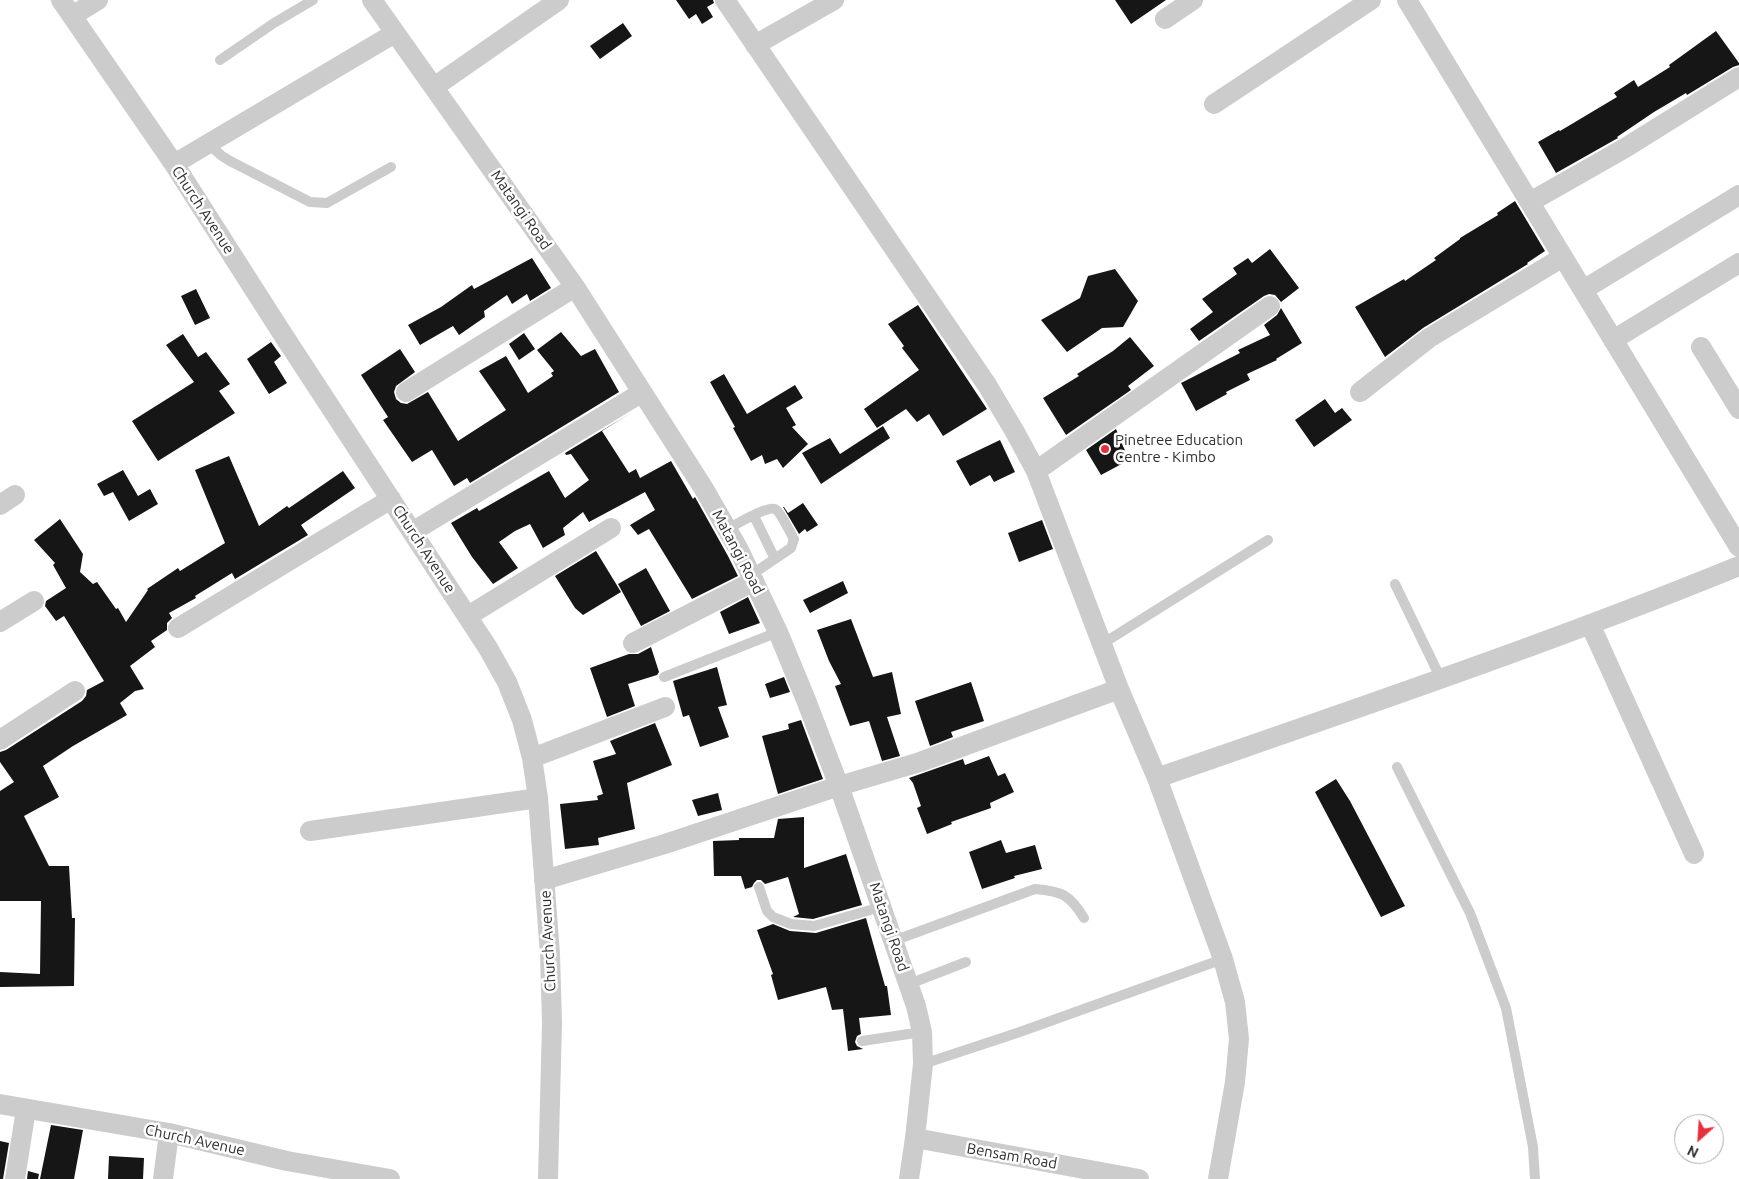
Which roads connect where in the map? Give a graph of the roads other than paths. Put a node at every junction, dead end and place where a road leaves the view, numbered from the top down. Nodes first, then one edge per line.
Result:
1 (98, 0) edge
2 (313, 0) edge
3 (372, 0) edge
4 (559, 0) edge
5 (724, 0) edge
6 (834, 0) edge
7 (1193, 0) edge
8 (1371, 0) edge
9 (1407, 0) edge
10 (66, 8) edge
11 (1165, 19) dead end
12 (395, 33) junction
13 (755, 45) junction
14 (220, 60) dead end
15 (1739, 77) edge
16 (434, 87) junction
17 (1214, 104) dead end
18 (208, 144) junction
19 (174, 164) junction
20 (391, 168) dead end
21 (1739, 195) edge
22 (1530, 202) junction
23 (1563, 257) junction
24 (1739, 263) edge
25 (575, 287) junction
26 (1583, 290) junction
27 (1270, 306) dead end
28 (1613, 340) junction
29 (1701, 347) dead end
30 (406, 392) dead end
31 (1360, 392) dead end
32 (641, 393) junction
33 (1739, 409) edge
34 (1036, 471) junction
35 (391, 498) junction
36 (754, 516) junction
37 (611, 528) dead end
38 (727, 529) junction
39 (412, 532) junction
40 (1268, 540) dead end
41 (775, 559) junction
42 (1738, 563) edge
43 (753, 578) junction
44 (1395, 584) dead end
45 (34, 601) dead end
46 (468, 616) junction
47 (0, 622) edge
48 (1590, 624) junction
49 (178, 628) dead end
50 (778, 632) junction
51 (632, 643) dead end
52 (1102, 644) junction
53 (664, 677) dead end
54 (1441, 680) junction
55 (1119, 689) junction
56 (75, 691) dead end
57 (665, 707) dead end
58 (0, 740) edge
59 (532, 758) junction
60 (1396, 768) dead end
61 (1158, 778) junction
62 (839, 786) junction
63 (538, 798) junction
64 (310, 831) dead end
65 (1694, 854) dead end
66 (544, 880) junction
67 (759, 887) dead end
68 (882, 908) junction
69 (1084, 918) dead end
70 (893, 941) junction
71 (1223, 959) junction
72 (966, 962) dead end
73 (909, 984) junction
74 (922, 1032) junction
75 (862, 1041) dead end
76 (924, 1064) junction
77 (0, 1104) edge
78 (26, 1109) junction
79 (169, 1133) junction
80 (915, 1138) junction
81 (15, 1179) edge
82 (163, 1179) edge
83 (390, 1179) edge
84 (548, 1179) edge
85 (908, 1179) edge
86 (1139, 1179) edge
87 (1218, 1179) edge
88 (1535, 1179) edge

1 - 10 street
2 - 14 lane
3 - 12 street, Matangi Road
4 - 16 street
5 - 13 street
6 - 13 street
7 - 11 street
8 - 17 street
9 - 22 street
10 - 19 street, Church Avenue
12 - 16 street, Matangi Road
12 - 18 street
13 - 34 street
15 - 22 street
16 - 25 street, Matangi Road
18 - 19 street
18 - 20 lane
19 - 35 street, Church Avenue
21 - 26 street
22 - 23 street
23 - 26 street
23 - 31 street
24 - 28 street
25 - 30 street
25 - 32 street, Matangi Road
26 - 28 street
27 - 34 street
28 - 42 street
29 - 33 street
32 - 38 street, Matangi Road
32 - 39 street
34 - 52 street
35 - 39 street, Church Avenue
35 - 49 street
36 - 38 lane
36 - 41 lane
36 - 41 lane
37 - 46 street
38 - 43 street, Matangi Road
39 - 46 street, Church Avenue
40 - 52 lane
41 - 43 lane
42 - 48 street
43 - 50 street, Matangi Road
43 - 51 street
44 - 54 lane
45 - 47 street
46 - 59 street, Church Avenue
48 - 54 street
48 - 65 street
50 - 53 lane
50 - 62 street, Matangi Road
52 - 55 street
54 - 61 street
55 - 61 street
55 - 62 street
56 - 58 street
57 - 59 street
59 - 63 street, Church Avenue
60 - 88 lane
61 - 71 street
62 - 66 street
62 - 68 street, Matangi Road
63 - 64 street
63 - 66 street, Church Avenue
66 - 84 street, Church Avenue
67 - 68 lane
68 - 70 street, Matangi Road
69 - 70 lane
70 - 73 street, Matangi Road
71 - 76 lane
71 - 87 street
72 - 73 lane
73 - 74 street, Matangi Road
74 - 75 lane
74 - 76 street, Matangi Road
76 - 80 street, Matangi Road
77 - 78 street, Church Avenue
78 - 79 street, Church Avenue
78 - 81 street
79 - 82 street
79 - 83 street, Church Avenue
80 - 85 street, Matangi Road
80 - 86 street, Bensam Road

